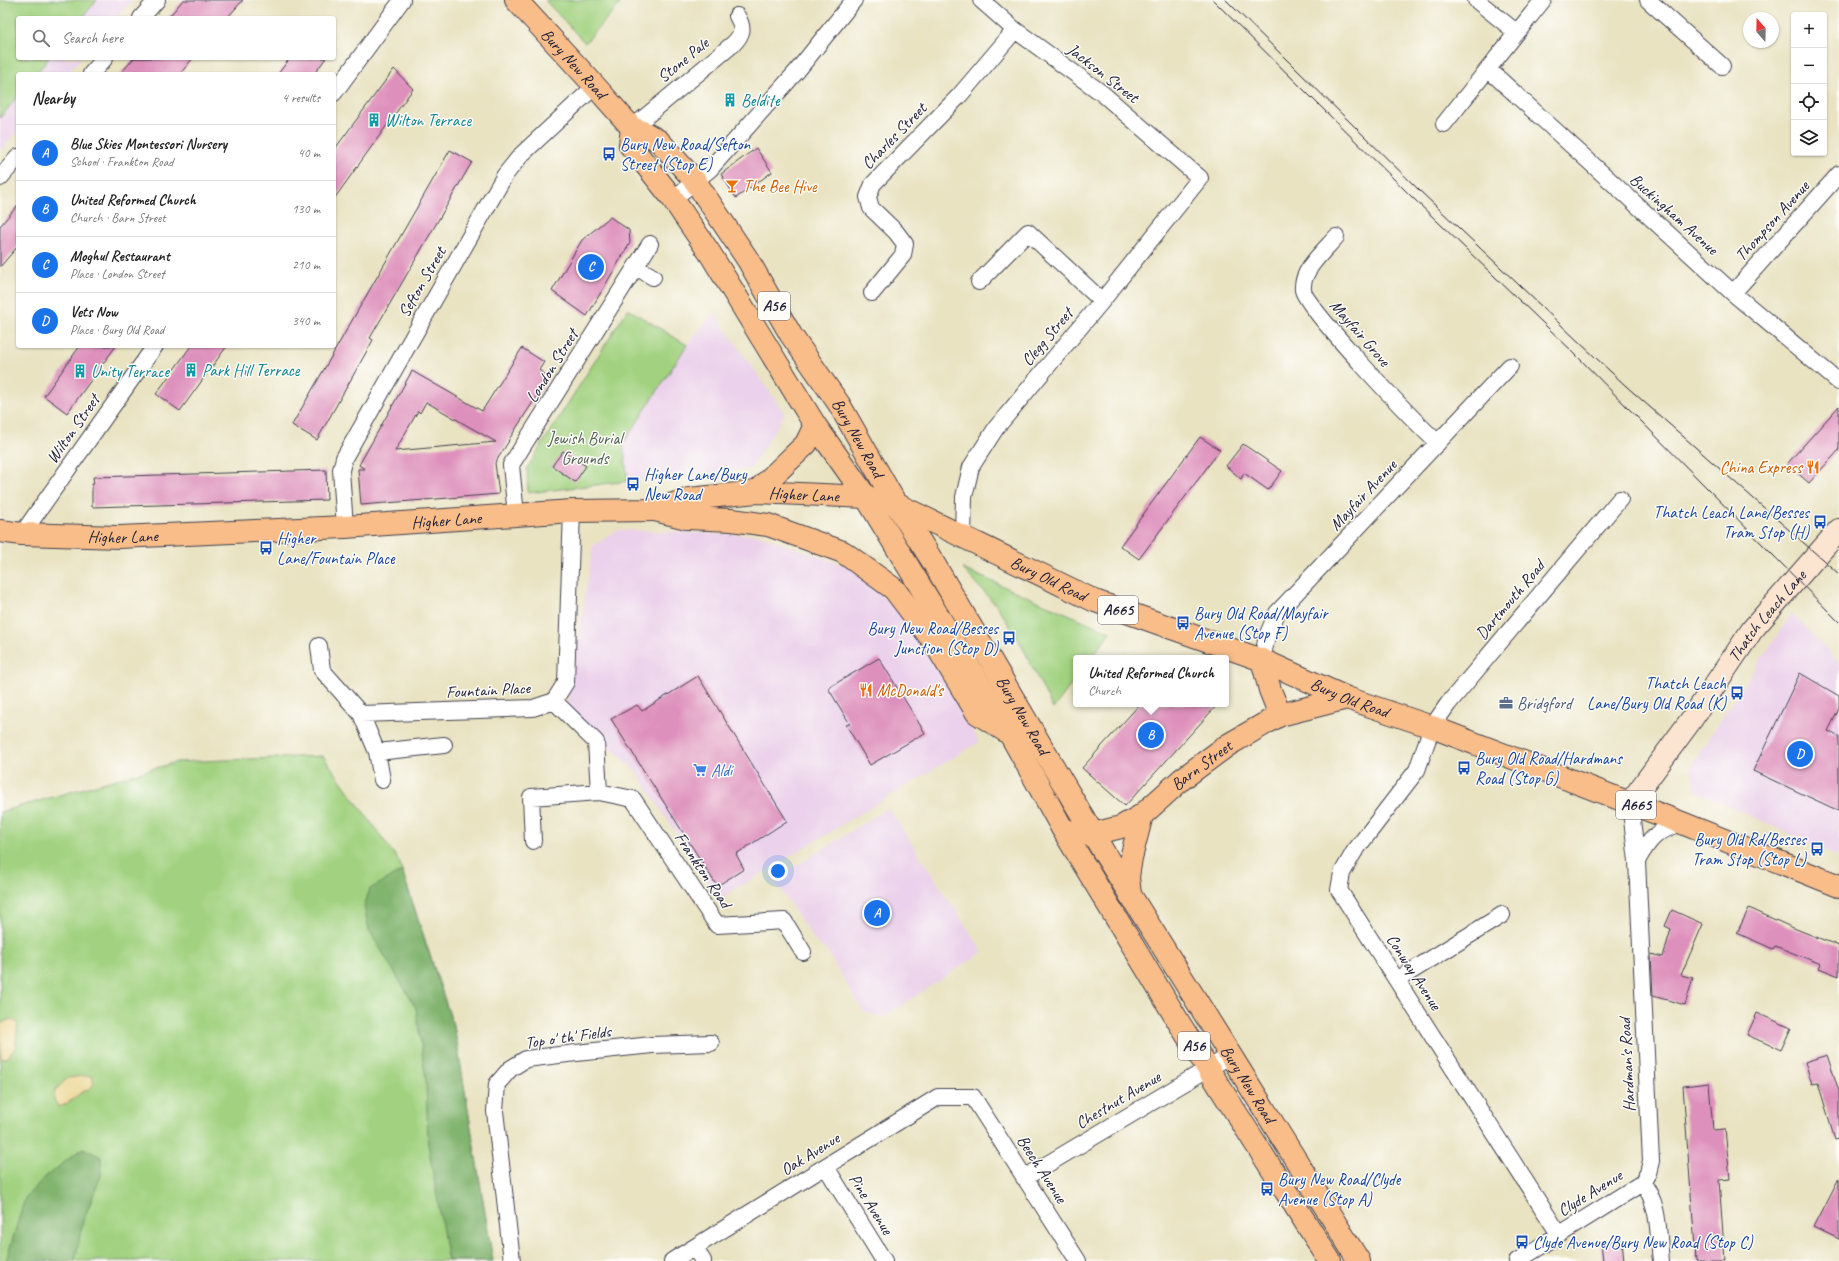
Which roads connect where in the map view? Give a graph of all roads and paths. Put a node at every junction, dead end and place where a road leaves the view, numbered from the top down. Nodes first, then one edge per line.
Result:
1 (157, 0) edge
2 (402, 0) edge
3 (516, 0) edge
4 (854, 0) edge
5 (980, 0) edge
6 (1476, 0) edge
7 (1543, 0) edge
8 (1648, 0) edge
9 (143, 16) edge
10 (737, 16) dead end
11 (1015, 30) junction
12 (1516, 32) junction
13 (103, 60) edge
14 (1722, 66) dead end
15 (1488, 69) junction
16 (93, 72) edge
17 (595, 86) junction
18 (336, 89) edge
19 (1444, 124) dead end
20 (632, 128) junction
21 (16, 159) edge
22 (1839, 174) edge
23 (0, 178) edge
24 (1200, 178) joint
25 (695, 181) junction
26 (673, 199) junction
27 (1336, 237) dead end
28 (650, 244) dead end
29 (636, 267) junction
30 (653, 277) dead end
31 (979, 282) dead end
32 (1732, 293) junction
33 (872, 294) dead end
34 (1102, 302) junction
35 (154, 348) edge
36 (1510, 366) dead end
37 (1839, 382) edge
38 (815, 425) junction
39 (1438, 443) junction
40 (756, 492) junction
41 (866, 497) junction
42 (1620, 499) dead end
43 (896, 504) junction
44 (655, 510) junction
45 (572, 511) junction
46 (516, 515) junction
47 (345, 526) junction
48 (1839, 530) edge
49 (0, 531) edge
50 (22, 534) junction
51 (963, 537) junction
52 (319, 646) dead end
53 (1262, 660) junction
54 (1347, 698) junction
55 (554, 701) junction
56 (361, 714) junction
57 (1280, 715) junction
58 (1432, 728) junction
59 (1010, 734) junction
60 (444, 745) dead end
61 (378, 752) junction
62 (382, 780) dead end
63 (599, 792) junction
64 (1630, 803) junction
65 (1142, 815) junction
66 (1682, 822) junction
67 (1062, 828) junction
68 (1093, 834) junction
69 (533, 841) dead end
70 (1637, 861) junction
71 (1839, 886) edge
72 (1130, 895) junction
73 (1502, 915) dead end
74 (803, 952) dead end
75 (1397, 980) junction
76 (711, 1044) dead end
77 (1231, 1054) junction
78 (1209, 1068) junction
79 (974, 1097) joint
80 (826, 1167) junction
81 (1024, 1178) junction
82 (1642, 1183) junction
83 (1560, 1234) junction
84 (699, 1254) edge
85 (512, 1261) edge
86 (672, 1261) edge
87 (884, 1261) edge
88 (1078, 1261) edge
89 (1330, 1261) edge
90 (1359, 1261) edge
91 (1517, 1261) edge
92 (1661, 1261) edge

1 - 9 street
2 - 18 street
3 - 17 main road, Bury New Road / A56
4 - 25 street
5 - 11 street, Jackson Street
6 - 12 street
7 - 12 street
8 - 14 street
10 - 20 street, Stone Pale
11 - 24 street, Jackson Street
11 - 33 street, Charles Street
12 - 15 street
13 - 16 street
15 - 19 street
15 - 32 street, Buckingham Avenue
17 - 20 main road, Bury New Road / A56
17 - 47 street, Sefton Street
20 - 25 main road, Bury New Road / A56
20 - 26 main road, Bury New Road / A56
21 - 23 street
22 - 32 street, Thompson Avenue
24 - 34 street, Clegg Street
25 - 26 street
25 - 43 main road, Bury New Road / A56
26 - 38 main road, Bury New Road / A56
27 - 39 street, Mayfair Grove
28 - 29 street, London Street
29 - 30 street
29 - 46 street, London Street
31 - 34 street
32 - 37 street, Buckingham Avenue
34 - 51 street, Clegg Street
35 - 50 street, Wilton Street
36 - 39 street, Mayfair Avenue
38 - 40 main road
38 - 41 main road, Bury New Road / A56
39 - 53 street, Mayfair Avenue
40 - 41 main road, Higher Lane / A665
40 - 44 main road, Higher Lane / A665
41 - 43 main road, Bury Old Road / A665
41 - 59 main road, Bury New Road / A56
42 - 58 street, Dartmouth Road
43 - 51 main road, Bury Old Road / A665
43 - 68 main road, Bury New Road / A56
44 - 45 main road, Higher Lane / A665
44 - 59 main road
45 - 46 main road, Higher Lane / A665
45 - 55 street, Fountain Place
46 - 47 main road, Higher Lane / A665
47 - 50 main road, Higher Lane / A665
48 - 64 street, Thatch Leach Lane
49 - 50 main road, Higher Lane / A665
51 - 53 main road, Bury Old Road / A665
52 - 56 street
53 - 54 main road, Bury Old Road / A665
53 - 57 main road
54 - 57 main road, Barn Street
54 - 58 main road, Bury Old Road / A665
55 - 56 street, Fountain Place
55 - 63 street
56 - 61 street
57 - 65 main road, Barn Street
58 - 64 main road, Bury Old Road / A665
58 - 75 street, Conway Avenue
59 - 67 main road, Bury New Road / A56
60 - 61 street
61 - 62 street
63 - 69 street, Frankton Road
63 - 74 street, Frankton Road
64 - 66 main road, Bury Old Road / A665
64 - 70 street, Hardman's Road
65 - 68 main road, Barn Street
65 - 72 main road
66 - 70 street
66 - 71 main road, Bury Old Road / A665
67 - 68 main road, Barn Street
67 - 78 main road, Bury New Road / A56
68 - 72 main road, Bury New Road / A56
70 - 82 street, Hardman's Road
72 - 77 main road, Bury New Road / A56
73 - 75 street
75 - 83 street, Conway Avenue
76 - 85 street, Top o' th' Fields
77 - 78 street, Chestnut Avenue
77 - 90 main road, Bury New Road / A56
78 - 81 street, Chestnut Avenue
78 - 89 main road, Bury New Road / A56
79 - 80 street, Oak Avenue
79 - 81 street, Beech Avenue
80 - 84 street, Oak Avenue
80 - 87 street, Pine Avenue
81 - 88 street, Beech Avenue
82 - 83 street, Clyde Avenue
82 - 92 street
83 - 91 street, Clyde Avenue
84 - 86 street, Oak Avenue

